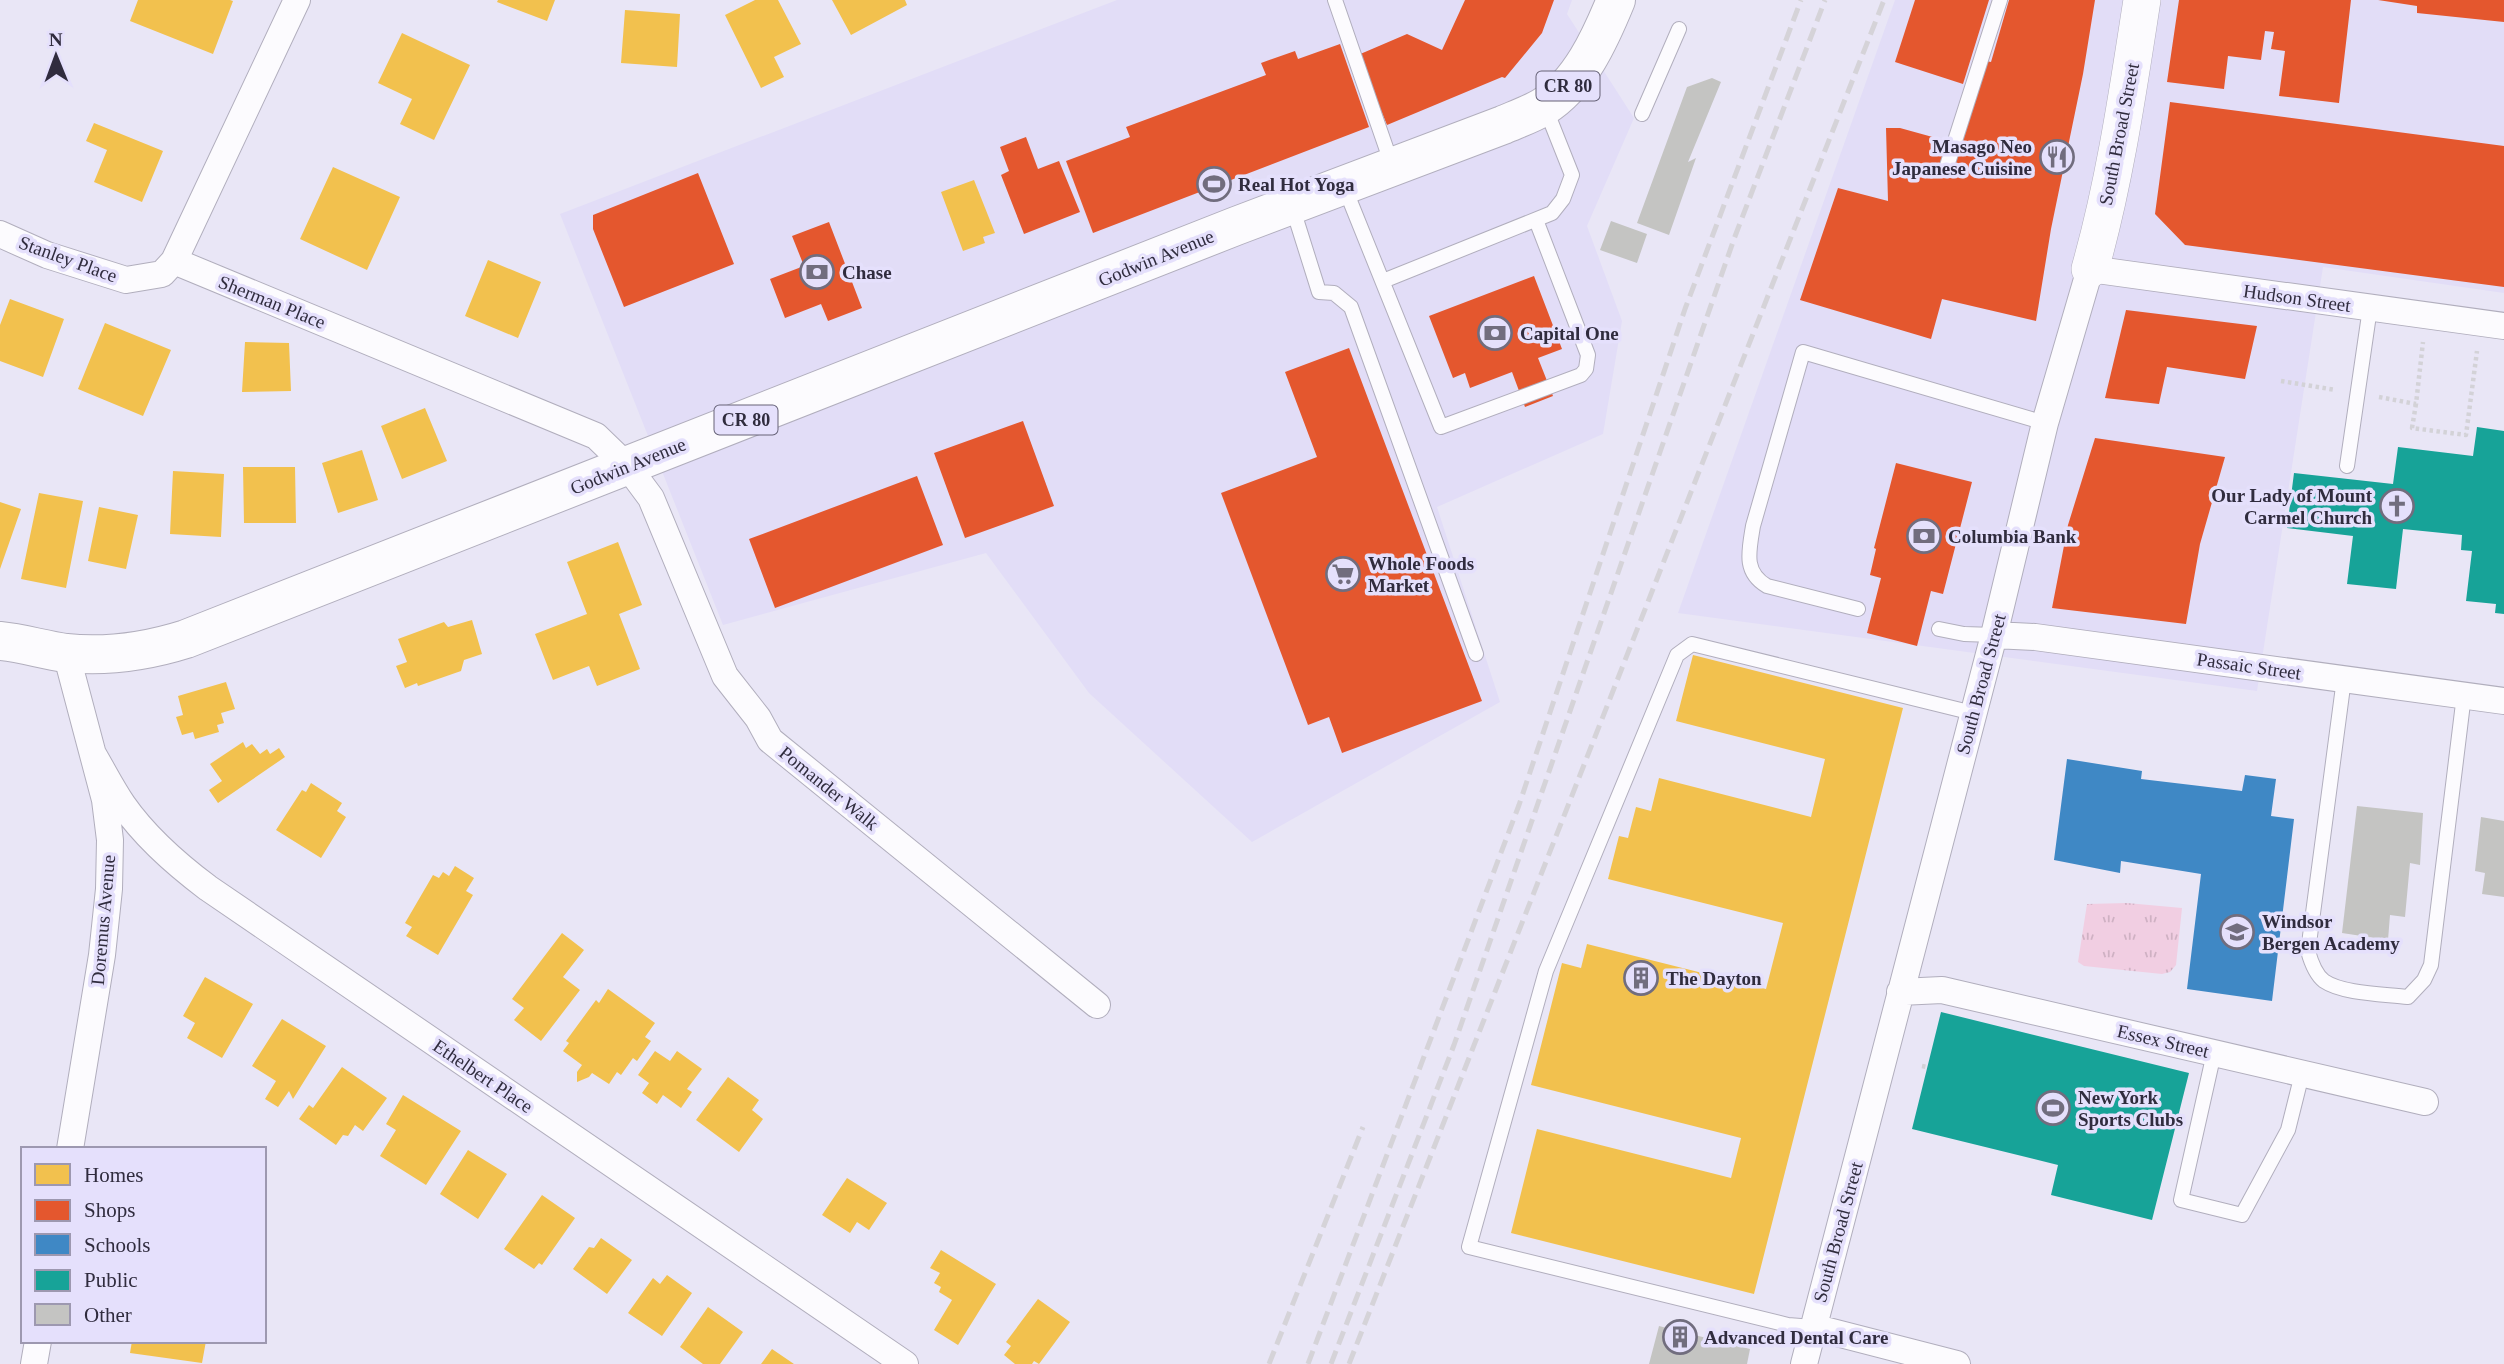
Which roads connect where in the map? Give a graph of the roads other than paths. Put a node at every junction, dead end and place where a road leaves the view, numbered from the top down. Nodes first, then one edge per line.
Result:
1 (296, 0) edge
2 (1335, 0) edge
3 (1616, 0) edge
4 (2000, 0) edge
5 (2142, 0) edge
6 (1679, 29) dead end
7 (1545, 106) junction
8 (1642, 114) dead end
9 (1392, 167) junction
10 (1946, 169) dead end
11 (1344, 185) junction
12 (1292, 205) junction
13 (1536, 220) junction
14 (0, 234) edge
15 (174, 261) junction
16 (2090, 269) junction
17 (1383, 281) junction
18 (2370, 308) junction
19 (2504, 326) edge
20 (2045, 423) junction
21 (2347, 466) dead end
22 (628, 467) junction
23 (1858, 610) dead end
24 (1939, 629) dead end
25 (1994, 635) junction
26 (0, 641) edge
27 (66, 653) junction
28 (1476, 654) dead end
29 (2344, 679) junction
30 (2464, 695) junction
31 (2504, 701) edge
32 (1973, 713) junction
33 (93, 754) junction
34 (1900, 992) junction
35 (1097, 1005) dead end
36 (2214, 1053) junction
37 (2302, 1073) junction
38 (2425, 1102) dead end
39 (70, 1147) edge
40 (1813, 1327) junction
41 (38, 1343) edge
42 (34, 1364) edge
43 (905, 1364) edge
44 (1804, 1364) edge
45 (1957, 1364) edge

1 - 15 street
2 - 9 lane
3 - 7 main road, CR 80
4 - 10 lane
5 - 16 street, South Broad Street
6 - 8 lane
7 - 9 main road, Godwin Avenue / CR 80
7 - 13 lane
9 - 11 main road, Godwin Avenue / CR 80
11 - 12 main road, Godwin Avenue / CR 80
11 - 17 lane
12 - 22 main road, Godwin Avenue / CR 80
12 - 28 lane
13 - 17 lane
13 - 17 lane
14 - 15 street, Stanley Place
15 - 22 street, Sherman Place
16 - 18 street, Hudson Street
16 - 20 street, South Broad Street
18 - 19 street, Hudson Street
18 - 21 lane
20 - 23 lane
20 - 25 street, South Broad Street
22 - 27 main road, Godwin Avenue / CR 80
22 - 35 street, Pomander Walk
24 - 25 lane
25 - 29 street, Passaic Street
25 - 32 street, South Broad Street
26 - 27 main road, Godwin Avenue / CR 80
27 - 33 street, Doremus Avenue
29 - 30 street, Passaic Street
29 - 30 lane
30 - 31 street, Passaic Street
32 - 34 street, South Broad Street
32 - 40 lane
33 - 39 street, Doremus Avenue
33 - 43 street, Ethelbert Place
34 - 36 street, Essex Street
34 - 40 street, South Broad Street
36 - 37 street, Essex Street
36 - 37 lane
37 - 38 street, Essex Street
40 - 44 street, South Broad Street
40 - 45 street
41 - 42 street

